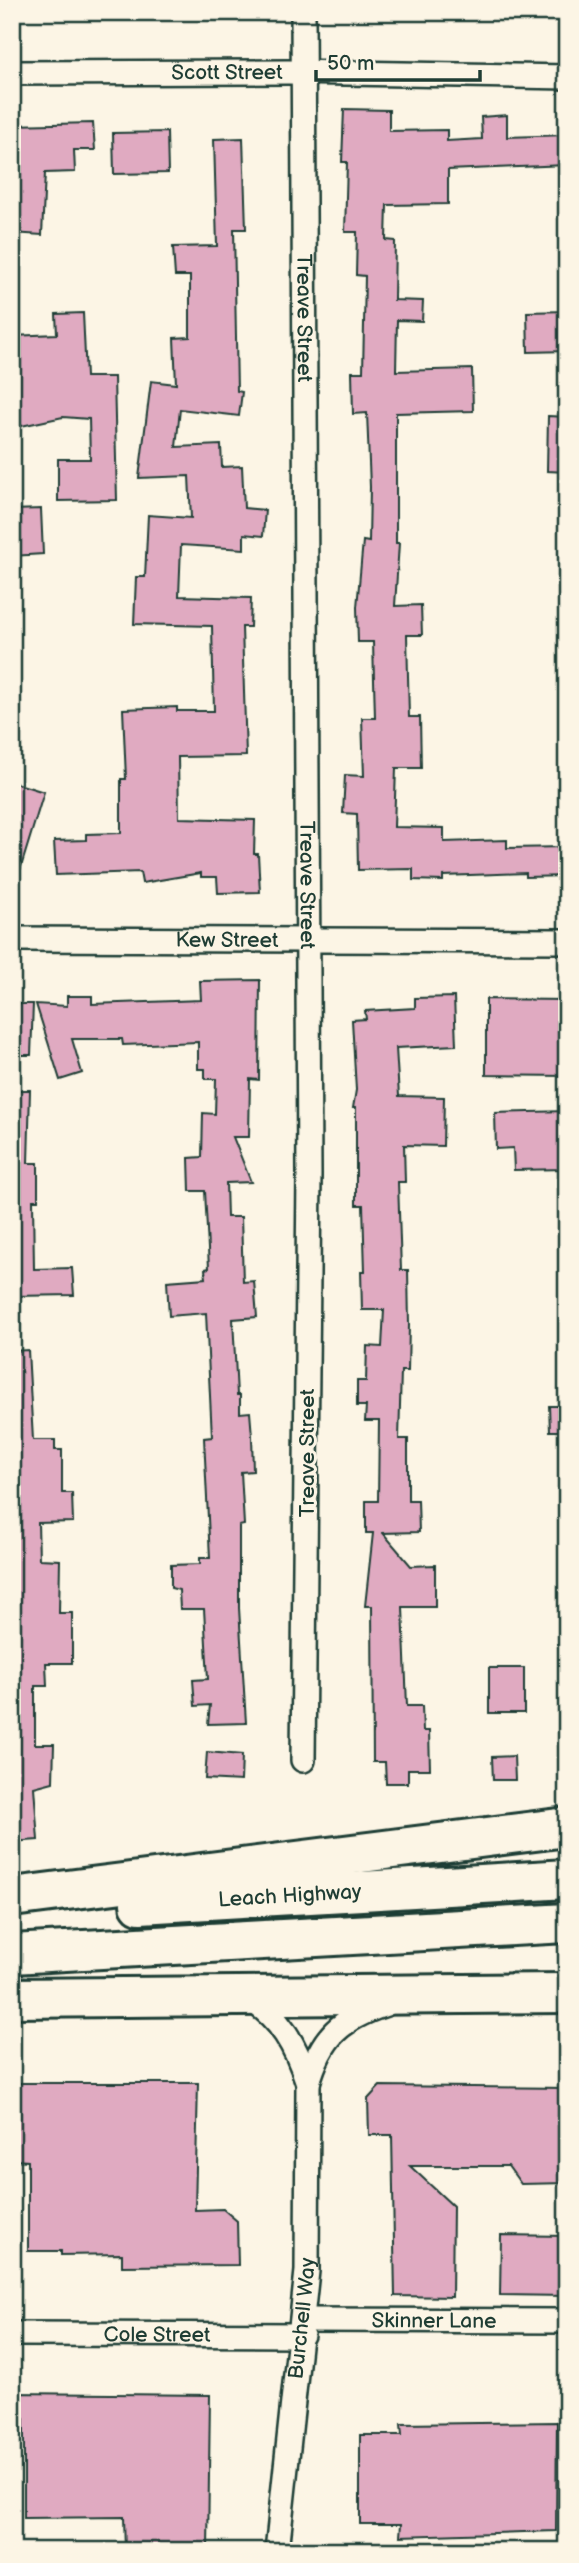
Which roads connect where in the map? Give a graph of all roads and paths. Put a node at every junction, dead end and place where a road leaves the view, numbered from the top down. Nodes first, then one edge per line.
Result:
1 (303, 12) edge
2 (303, 72) junction
3 (12, 73) edge
4 (567, 77) edge
5 (12, 939) edge
6 (307, 940) junction
7 (567, 941) edge
8 (303, 1760) dead end
9 (567, 1826) edge
10 (567, 1879) edge
11 (12, 1897) edge
12 (12, 1911) edge
13 (567, 1923) edge
14 (12, 1954) edge
15 (567, 1993) edge
16 (416, 1995) junction
17 (244, 1996) junction
18 (12, 1998) edge
19 (308, 2083) junction
20 (567, 2321) edge
21 (302, 2328) junction
22 (12, 2334) edge
23 (277, 2551) edge

1 - 2 street, Treave Street
2 - 3 street, Scott Street
2 - 4 street, Scott Street
2 - 6 street, Treave Street
5 - 6 street, Kew Street
6 - 7 street, Kew Street
6 - 8 street, Treave Street
9 - 11 highway
10 - 12 highway, Leach Highway
13 - 14 highway, Leach Highway
15 - 16 highway
16 - 17 highway
16 - 19 street, Burchell Way
17 - 18 highway
17 - 19 street, Burchell Way
19 - 21 street, Burchell Way
20 - 21 street, Skinner Lane
21 - 22 street, Cole Street
21 - 23 street, Burchell Way

